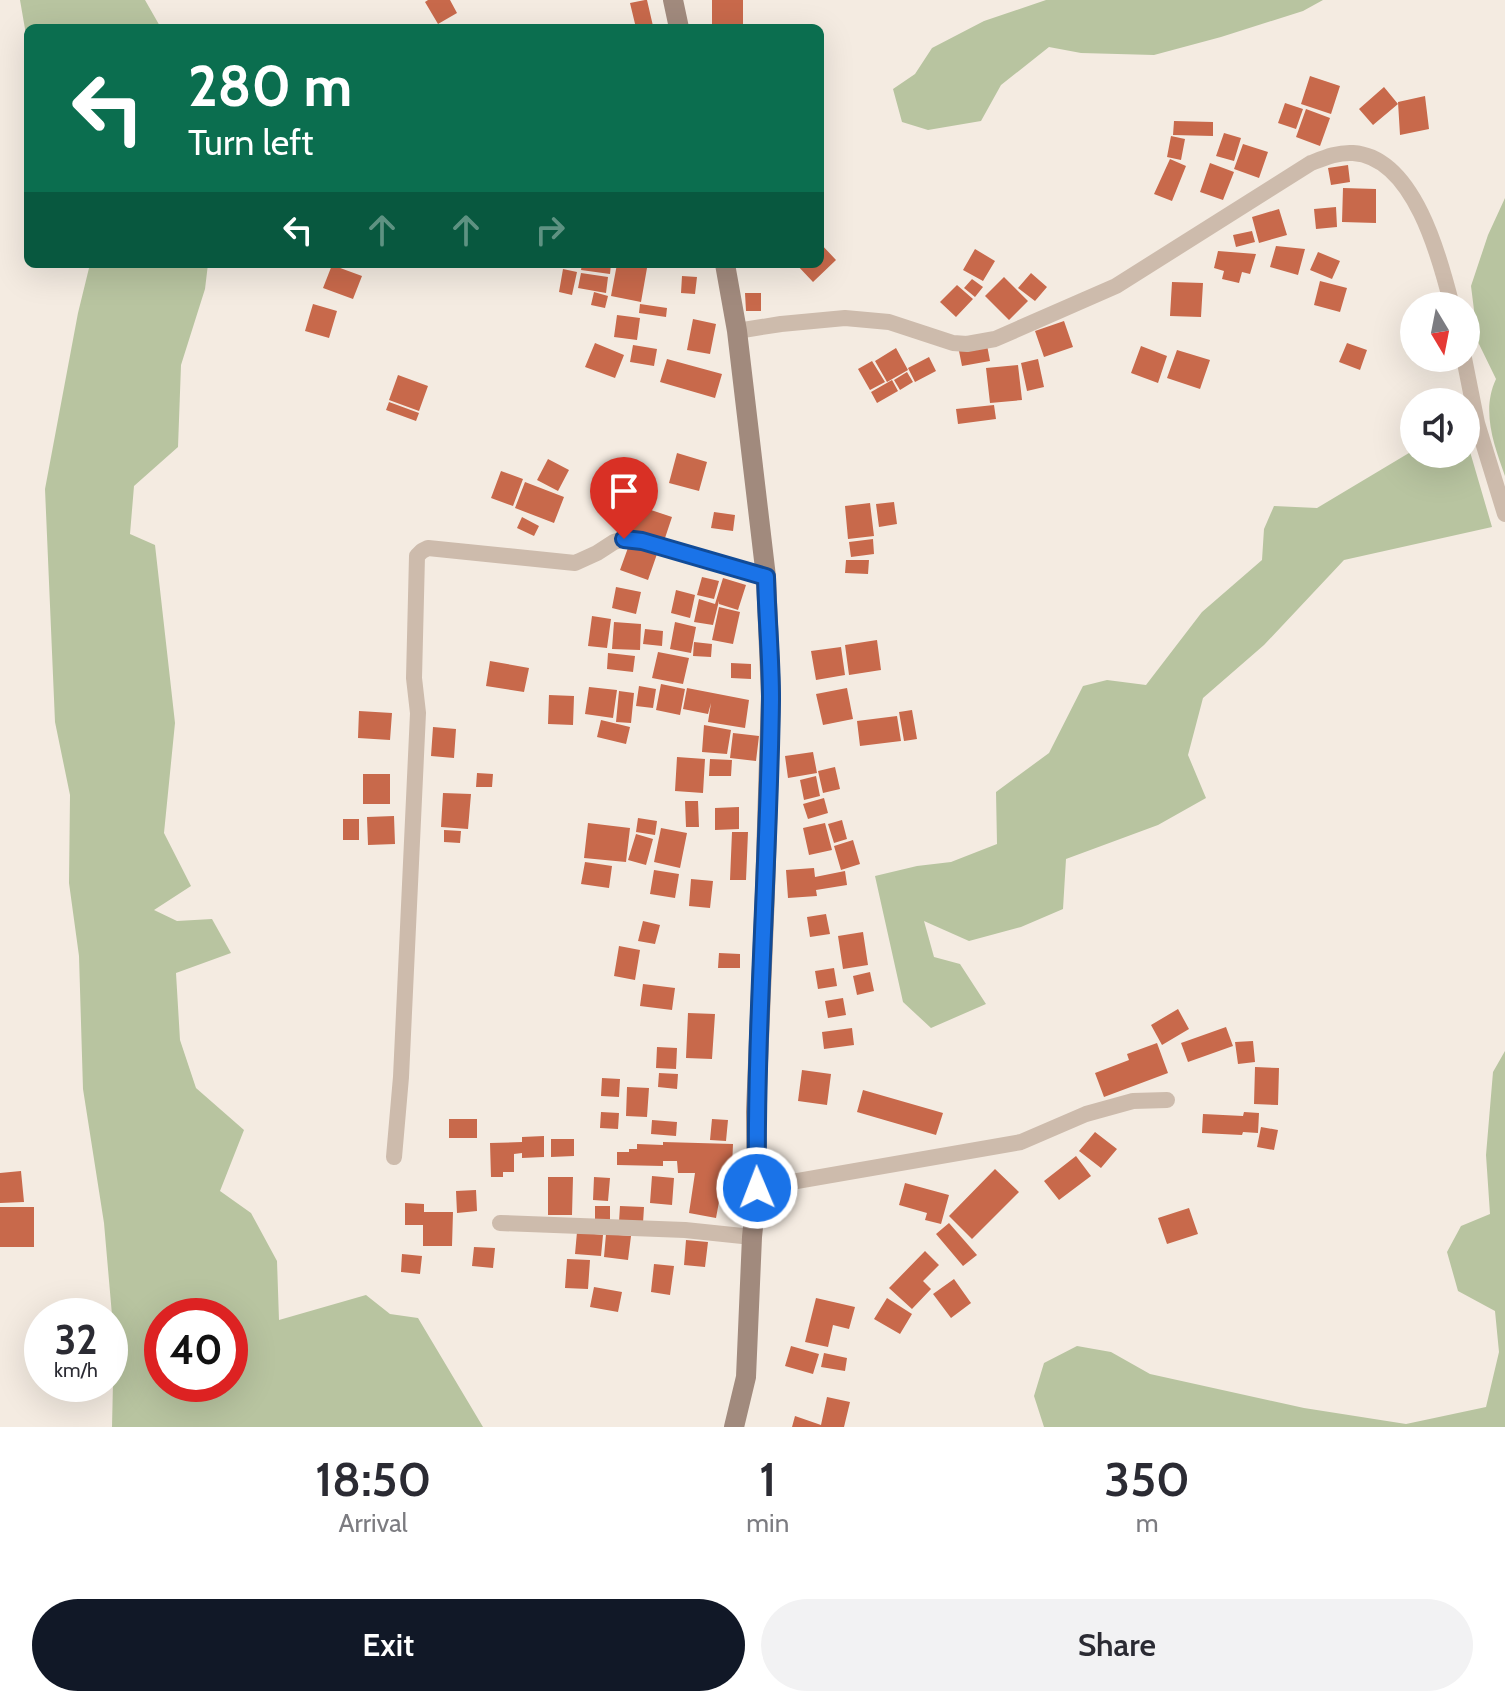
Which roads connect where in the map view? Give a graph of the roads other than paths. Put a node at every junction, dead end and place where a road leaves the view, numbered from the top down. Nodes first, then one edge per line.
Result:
1 (673, 0) edge
2 (678, 24) edge
3 (726, 268) edge
4 (1448, 292) edge
5 (737, 331) junction
6 (1467, 372) edge
7 (1505, 514) edge
8 (766, 577) junction
9 (1167, 1100) dead end
10 (394, 1157) dead end
11 (757, 1188) junction
12 (500, 1223) dead end
13 (752, 1237) junction
14 (734, 1427) edge

1 - 2 street
3 - 5 street
4 - 5 street
5 - 8 street
6 - 7 street
8 - 10 street
8 - 11 street
9 - 11 street
11 - 13 street
12 - 13 street
13 - 14 street

